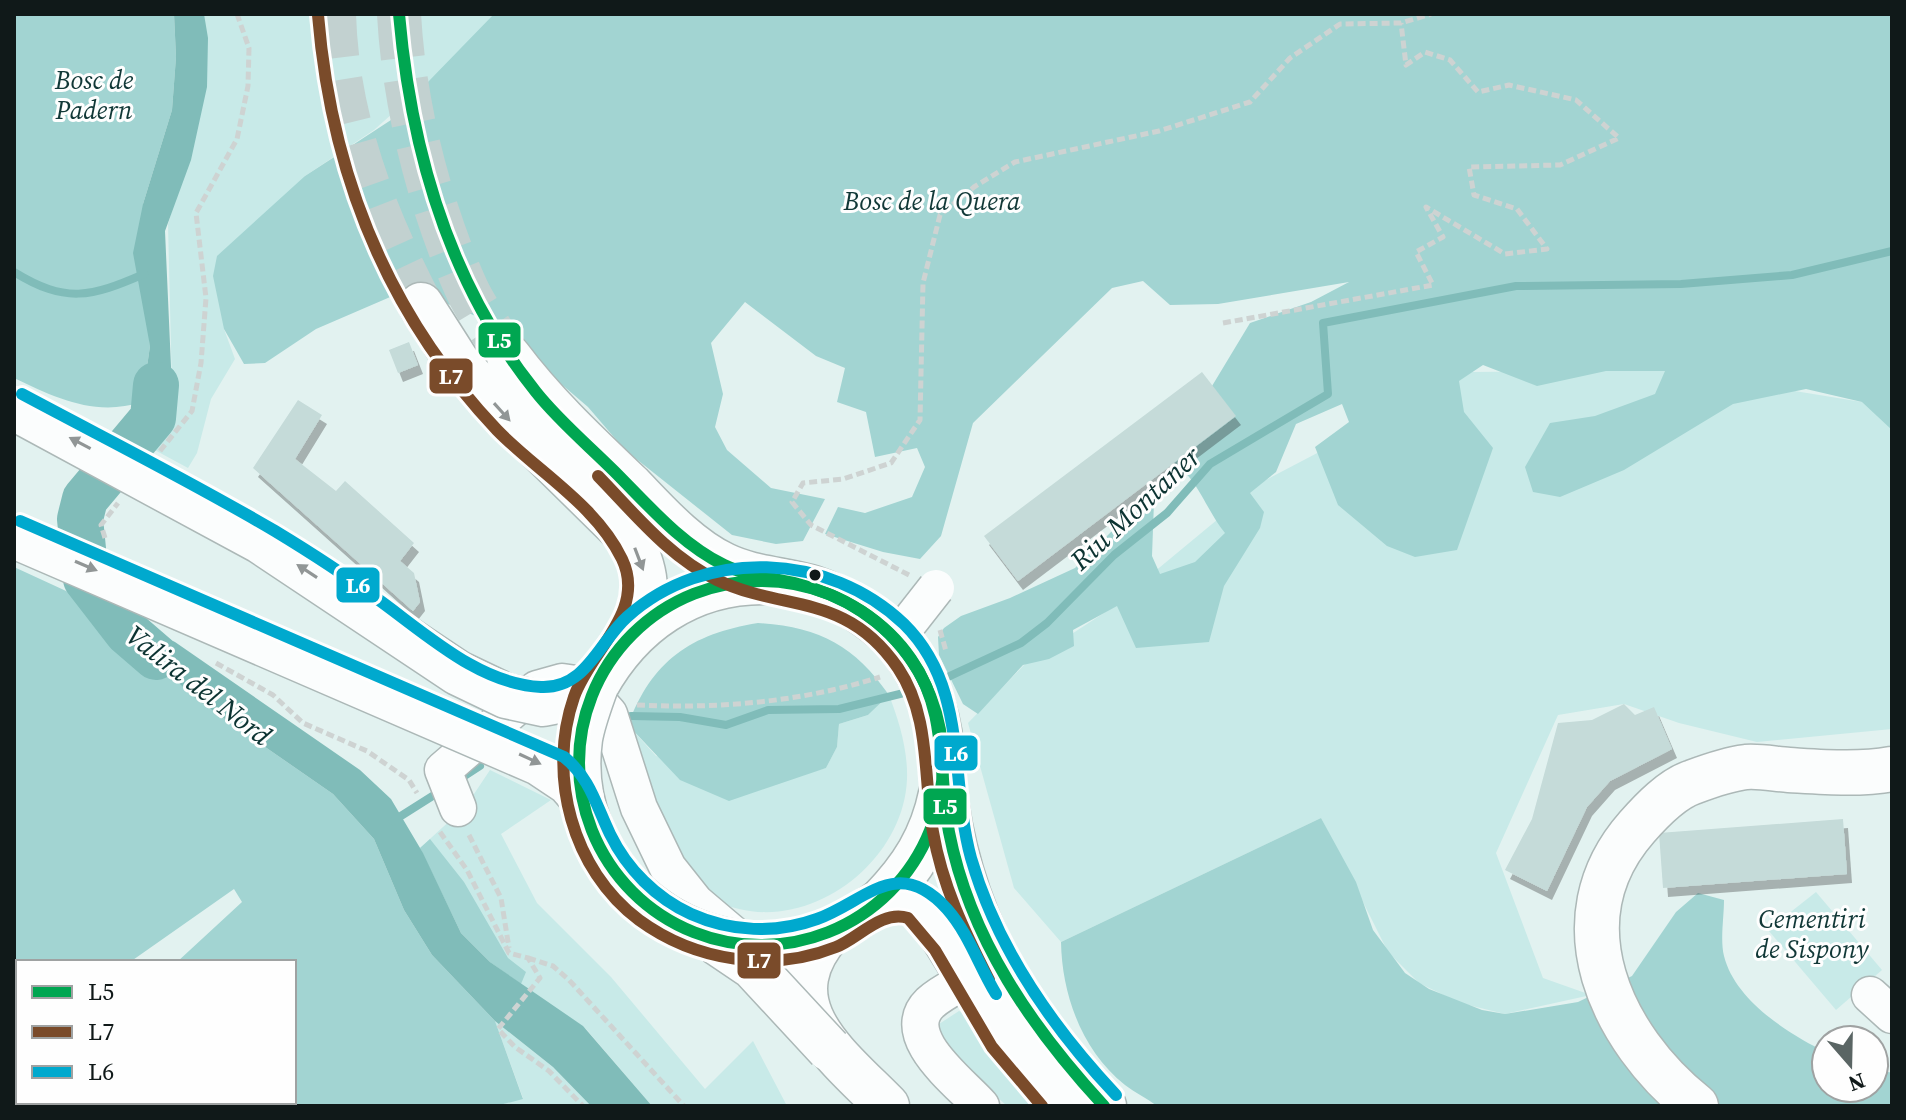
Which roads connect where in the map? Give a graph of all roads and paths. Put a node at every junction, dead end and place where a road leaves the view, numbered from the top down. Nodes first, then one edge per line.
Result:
1 (237, 14) edge
2 (1431, 14) edge
3 (1401, 23) junction
4 (421, 305) tunnel mouth
5 (1223, 323) dead end
6 (206, 333) dead end
7 (509, 357) tunnel mouth
8 (14, 408) edge
9 (14, 536) edge
10 (778, 582) junction
11 (925, 584) joint
12 (939, 626) dead end
13 (628, 639) junction
14 (893, 657) junction
15 (946, 657) dead end
16 (602, 700) junction
17 (1892, 769) edge
18 (943, 780) junction
19 (582, 798) junction
20 (447, 818) junction
21 (881, 901) junction
22 (962, 929) junction
23 (830, 932) junction
24 (711, 939) junction
25 (509, 953) junction
26 (528, 958) junction
27 (968, 979) junction
28 (829, 1049) junction
29 (583, 1106) edge
30 (684, 1106) edge
31 (869, 1106) edge
32 (887, 1106) edge
33 (981, 1106) edge
34 (1064, 1106) edge
35 (1104, 1106) edge
36 (1696, 1106) edge

1 - 6 path
2 - 3 path
3 - 5 path
3 - 11 path
4 -> 13 main road
7 - 10 main road
16 -> 8 main road, bridge
9 -> 19 main road, bridge
10 - 13 main road
10 - 14 main road
11 - 14 street, bridge
12 - 15 path
13 - 16 main road
14 - 16 path
14 - 18 main road, bridge
16 - 19 main road, bridge
16 - 20 street
16 - 31 street
17 - 36 main road
18 - 21 main road
18 - 22 main road
19 - 24 main road, bridge
20 - 25 path
20 - 25 path
21 - 22 main road
21 - 23 main road, bridge
22 - 27 main road
22 - 35 main road
23 - 24 main road, bridge
23 - 28 main road, bridge
24 - 28 main road, bridge
25 - 26 path
26 - 29 path
26 - 30 path
27 - 33 street
27 - 34 main road
28 - 32 main road

